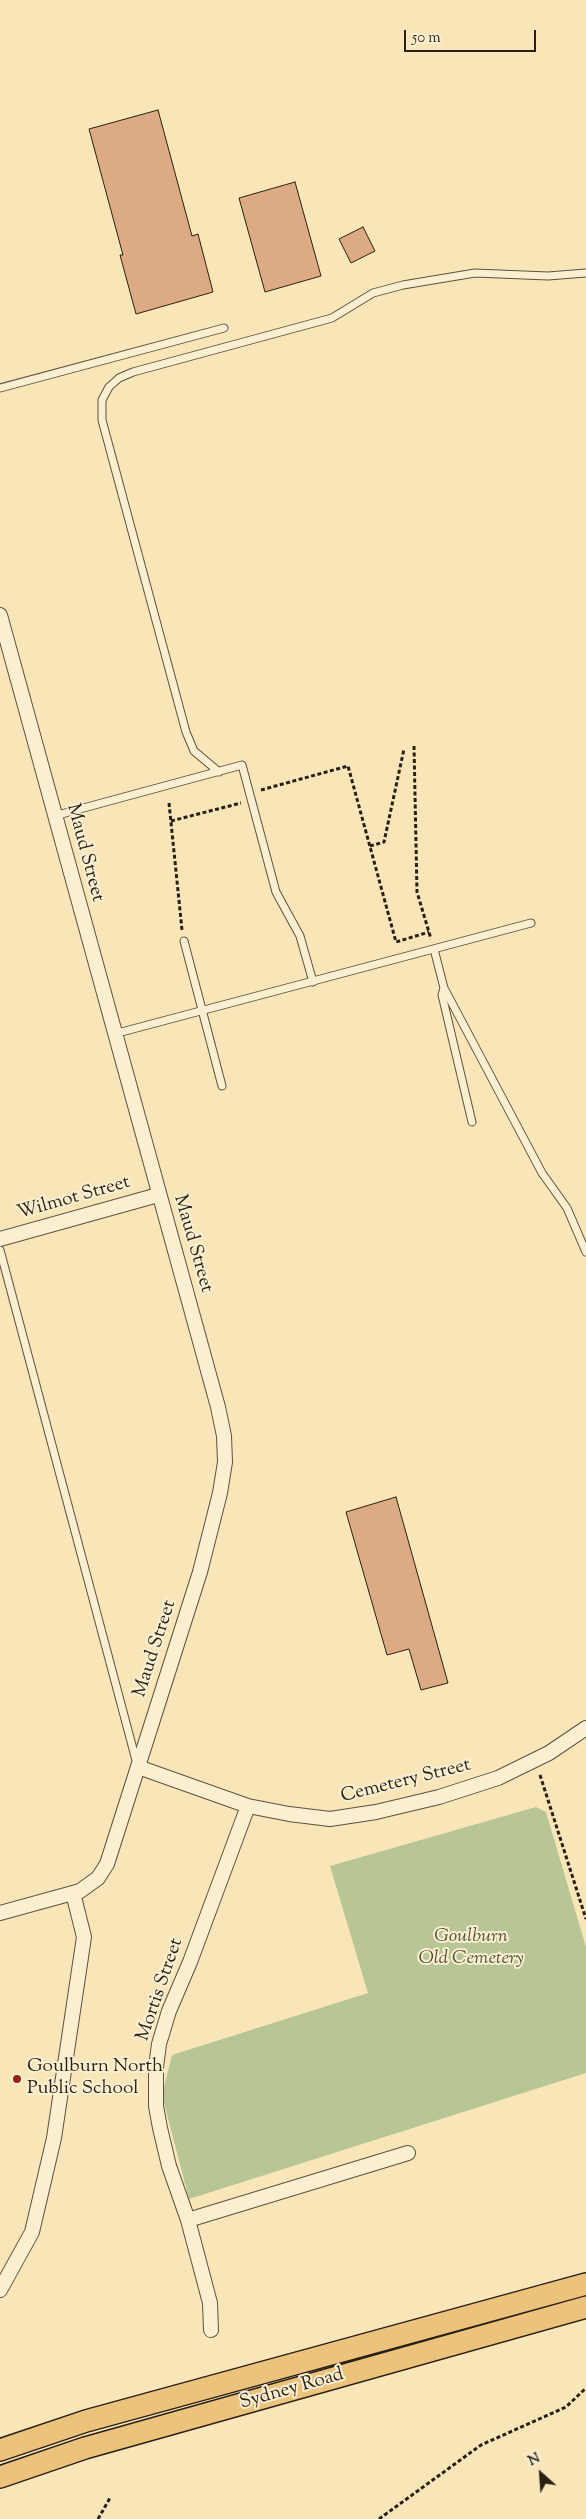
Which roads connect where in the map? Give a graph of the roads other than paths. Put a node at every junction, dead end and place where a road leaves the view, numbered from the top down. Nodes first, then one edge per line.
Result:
1 (586, 273) edge
2 (224, 328) dead end
3 (0, 388) edge
4 (0, 615) edge
5 (219, 772) junction
6 (54, 816) junction
7 (531, 923) dead end
8 (184, 941) road end
9 (434, 949) junction
10 (313, 982) junction
11 (444, 988) junction
12 (202, 1011) junction
13 (114, 1034) junction
14 (222, 1086) dead end
15 (472, 1122) dead end
16 (158, 1195) junction
17 (0, 1239) edge
18 (0, 1250) edge
19 (586, 1252) edge
20 (586, 1728) edge
21 (138, 1767) junction
22 (248, 1806) junction
23 (73, 1894) junction
24 (0, 1913) edge
25 (408, 2153) dead end
26 (188, 2220) junction
27 (578, 2286) edge
28 (0, 2290) edge
29 (578, 2309) edge
30 (211, 2330) dead end
31 (0, 2450) edge
32 (0, 2477) edge

1 - 5 lane
2 - 3 lane
4 - 6 street, Maud Street
5 - 6 lane
5 - 10 lane
6 - 13 street, Maud Street
7 - 9 lane
8 - 12 lane
9 - 10 lane
9 - 11 lane
10 - 12 lane
11 - 15 lane
11 - 19 lane
12 - 13 lane
12 - 14 lane
13 - 16 street, Maud Street
16 - 17 street, Wilmot Street
16 - 21 street, Maud Street
18 - 21 lane
20 - 22 street, Cemetery Street
21 - 22 street, Cemetery Street
21 - 23 street, Maud Street
22 - 26 street, Mortis Street
23 - 24 street
23 - 28 street
25 - 26 street
26 - 30 street, Mortis Street
27 - 31 main road, Sydney Road
29 - 32 main road, Sydney Road

